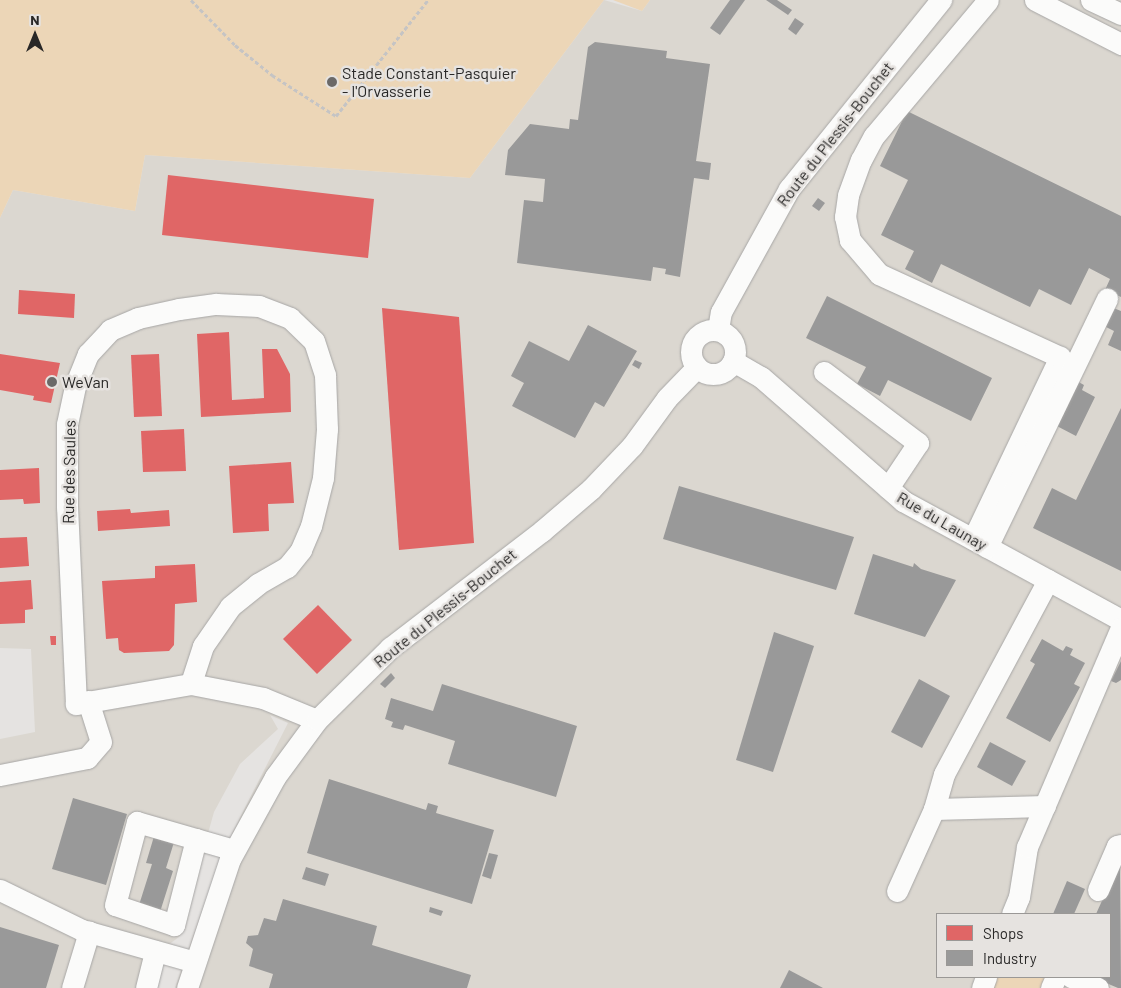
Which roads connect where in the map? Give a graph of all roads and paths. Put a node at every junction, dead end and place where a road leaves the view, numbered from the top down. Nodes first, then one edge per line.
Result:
1 (191, 0) edge
2 (428, 0) edge
3 (941, 0) edge
4 (988, 0) edge
5 (1035, 0) edge
6 (1091, 0) edge
7 (1121, 14) edge
8 (1121, 44) edge
9 (1107, 298) dead end
10 (718, 330) junction
11 (733, 361) junction
12 (697, 367) junction
13 (824, 372) dead end
14 (888, 488) junction
15 (980, 543) junction
16 (1048, 580) junction
17 (1121, 620) edge
18 (1121, 628) edge
19 (191, 684) junction
20 (88, 701) junction
21 (317, 720) junction
22 (0, 775) edge
23 (1045, 806) junction
24 (934, 809) junction
25 (196, 839) junction
26 (1121, 845) edge
27 (234, 850) junction
28 (0, 890) edge
29 (1098, 890) dead end
30 (897, 891) dead end
31 (1012, 913) edge
32 (89, 932) junction
33 (155, 951) junction
34 (195, 962) junction
35 (1073, 978) edge
36 (72, 988) edge
37 (146, 988) edge
38 (187, 988) edge
39 (1098, 988) edge

1 - 2 path
3 - 10 street, Route du Plessis-Bouchet
4 - 15 street
5 - 8 street
6 - 7 street
9 - 15 street
10 - 11 street
10 - 12 street
11 - 12 street
11 - 14 street, Rue du Launay
12 - 21 street, Route du Plessis-Bouchet
13 - 14 street
14 - 15 street, Rue du Launay
15 - 16 street, Rue du Launay
16 - 17 street, Rue du Launay
16 - 24 street
18 - 23 street
19 - 20 street
19 - 20 street, Rue des Saules
19 - 21 street
20 - 22 street
21 - 27 street, Route du Plessis-Bouchet
23 - 24 street
23 - 31 street
24 - 30 street
25 - 25 street
25 - 27 street
26 - 29 street
27 - 34 street, Route du Plessis-Bouchet
28 - 32 street
32 - 33 street
32 - 36 street
33 - 34 street
33 - 37 street
34 - 38 street, Route du Plessis-Bouchet
35 - 39 street

